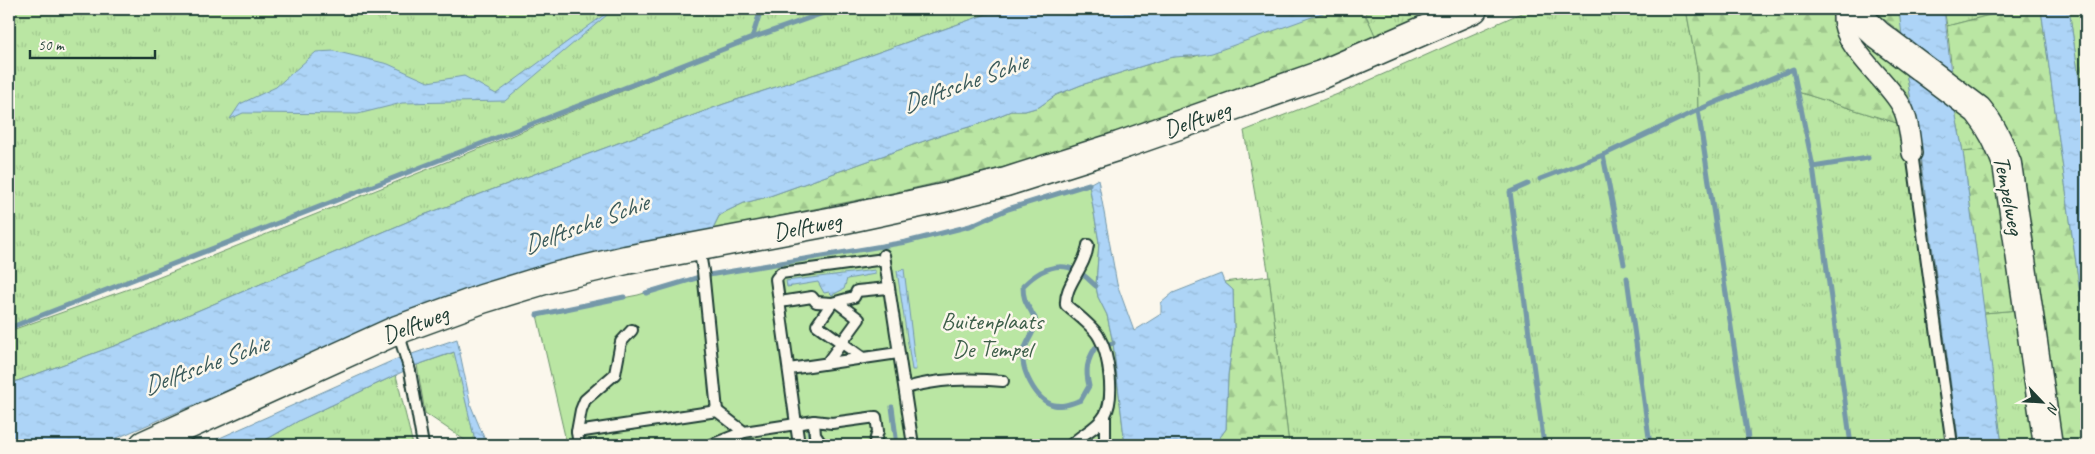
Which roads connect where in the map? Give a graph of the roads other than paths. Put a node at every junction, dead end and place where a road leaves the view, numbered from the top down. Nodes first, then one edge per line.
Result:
1 (1473, 9) edge
2 (1844, 9) edge
3 (1854, 9) edge
4 (1912, 152) joint
5 (1088, 245) dead end
6 (700, 259) junction
7 (888, 288) junction
8 (780, 302) junction
9 (835, 303) junction
10 (632, 330) dead end
11 (400, 339) junction
12 (841, 343) junction
13 (898, 353) junction
14 (863, 358) junction
15 (827, 363) junction
16 (789, 368) junction
17 (1003, 381) dead end
18 (904, 388) junction
19 (717, 411) junction
20 (1104, 416) junction
21 (814, 420) junction
22 (796, 424) junction
23 (577, 432) junction
24 (744, 432) junction
25 (144, 445) edge
26 (423, 445) edge
27 (579, 445) edge
28 (711, 445) edge
29 (800, 445) edge
30 (822, 445) edge
31 (874, 445) edge
32 (913, 445) edge
33 (1070, 445) edge
34 (1106, 445) edge
35 (1952, 445) edge
36 (2048, 445) edge

1 - 6 street, Delftweg
2 - 4 street
3 - 36 street, Tempelweg
4 - 35 lane
5 - 20 lane
6 - 11 street, Delftweg
6 - 19 lane
7 - 8 lane
7 - 9 lane
7 - 13 lane
8 - 9 lane
8 - 16 lane
9 - 12 lane
9 - 12 lane
10 - 23 lane
11 - 25 street, Delftweg
11 - 26 lane
12 - 14 lane
12 - 15 lane
13 - 14 lane
13 - 18 lane
14 - 15 lane
15 - 16 lane
16 - 22 lane
17 - 18 lane
18 - 32 lane
19 - 23 lane
19 - 24 lane
20 - 33 lane
20 - 34 lane
21 - 22 lane
21 - 30 lane
21 - 31 lane
22 - 24 lane
22 - 29 lane
23 - 27 lane
24 - 28 lane

